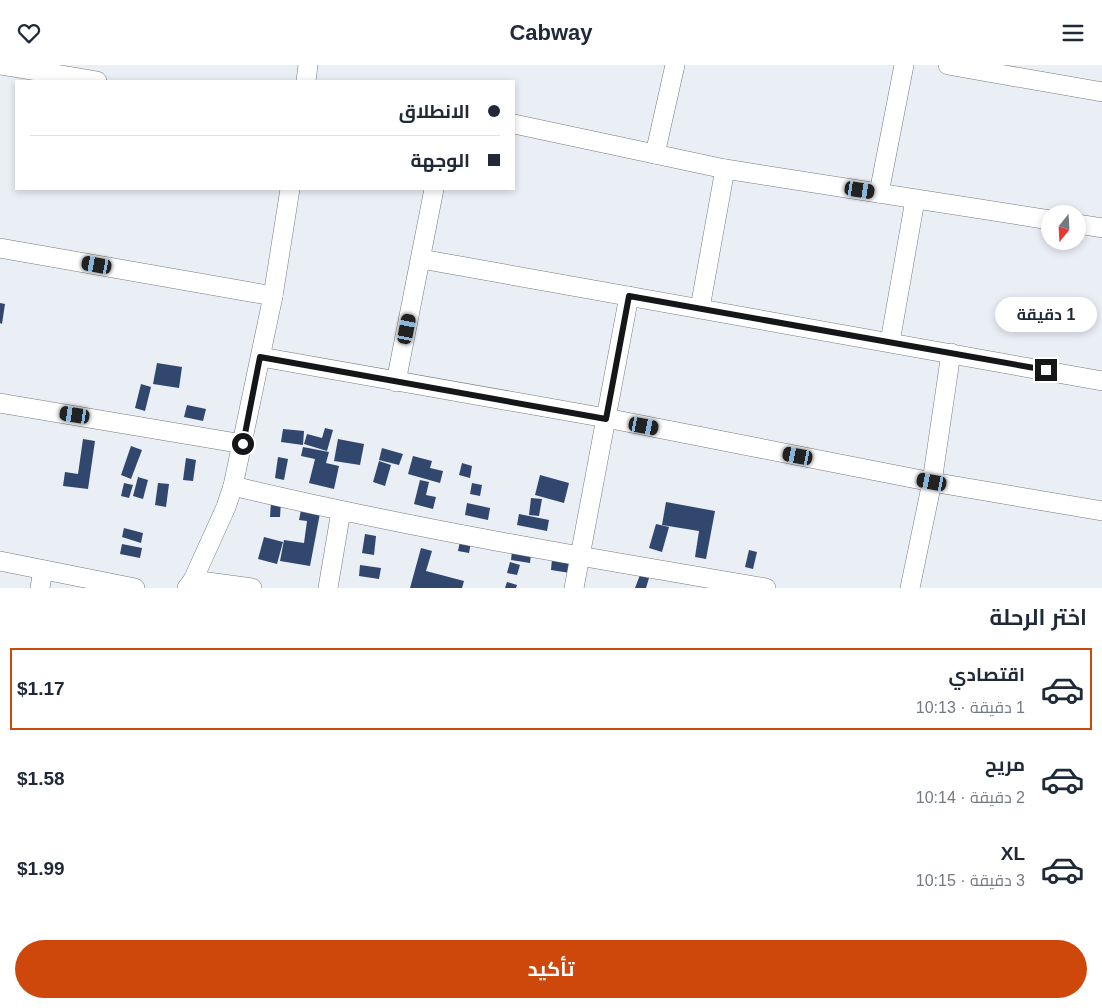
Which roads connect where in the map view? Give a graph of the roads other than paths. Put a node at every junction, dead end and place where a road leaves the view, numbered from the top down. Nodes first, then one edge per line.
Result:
1 (1, 65) edge
2 (308, 65) edge
3 (675, 65) edge
4 (904, 65) edge
5 (948, 65) edge
6 (1015, 71) edge
7 (90, 80) edge
8 (306, 80) edge
9 (1102, 92) edge
10 (515, 124) edge
11 (655, 154) junction
12 (725, 169) junction
13 (290, 190) edge
14 (434, 190) edge
15 (879, 193) junction
16 (915, 200) junction
17 (1041, 219) edge
18 (1086, 225) edge
19 (1102, 228) edge
20 (0, 248) edge
21 (421, 259) junction
22 (273, 296) junction
23 (629, 296) junction
24 (700, 307) junction
25 (890, 342) junction
26 (951, 353) junction
27 (260, 357) junction
28 (1102, 381) edge
29 (396, 382) junction
30 (0, 403) edge
31 (606, 419) junction
32 (243, 444) junction
33 (932, 482) junction
34 (233, 486) junction
35 (341, 511) junction
36 (1102, 511) edge
37 (579, 556) junction
38 (0, 561) edge
39 (41, 579) edge
40 (190, 584) edge
41 (135, 588) edge
42 (252, 588) edge
43 (328, 588) edge
44 (574, 588) edge
45 (766, 588) edge
46 (910, 588) edge

1 - 7 street
2 - 8 street
3 - 11 street
4 - 15 street
5 - 6 street
6 - 9 street
10 - 11 street
11 - 12 street
12 - 15 street
12 - 24 street
13 - 22 street
14 - 21 street
15 - 16 street
16 - 17 street
16 - 25 street
18 - 19 street
20 - 22 street
21 - 23 street
21 - 29 street
22 - 27 street
23 - 24 street
23 - 31 street
24 - 25 street
25 - 26 street
26 - 28 street
26 - 33 street
27 - 29 street
27 - 32 street
29 - 31 street
30 - 32 street
31 - 33 street
31 - 37 street
32 - 34 street
33 - 36 street
33 - 46 street
34 - 35 street
34 - 40 street
35 - 37 street
35 - 43 street
37 - 44 street
37 - 45 street
38 - 39 street
39 - 41 street
40 - 42 street

